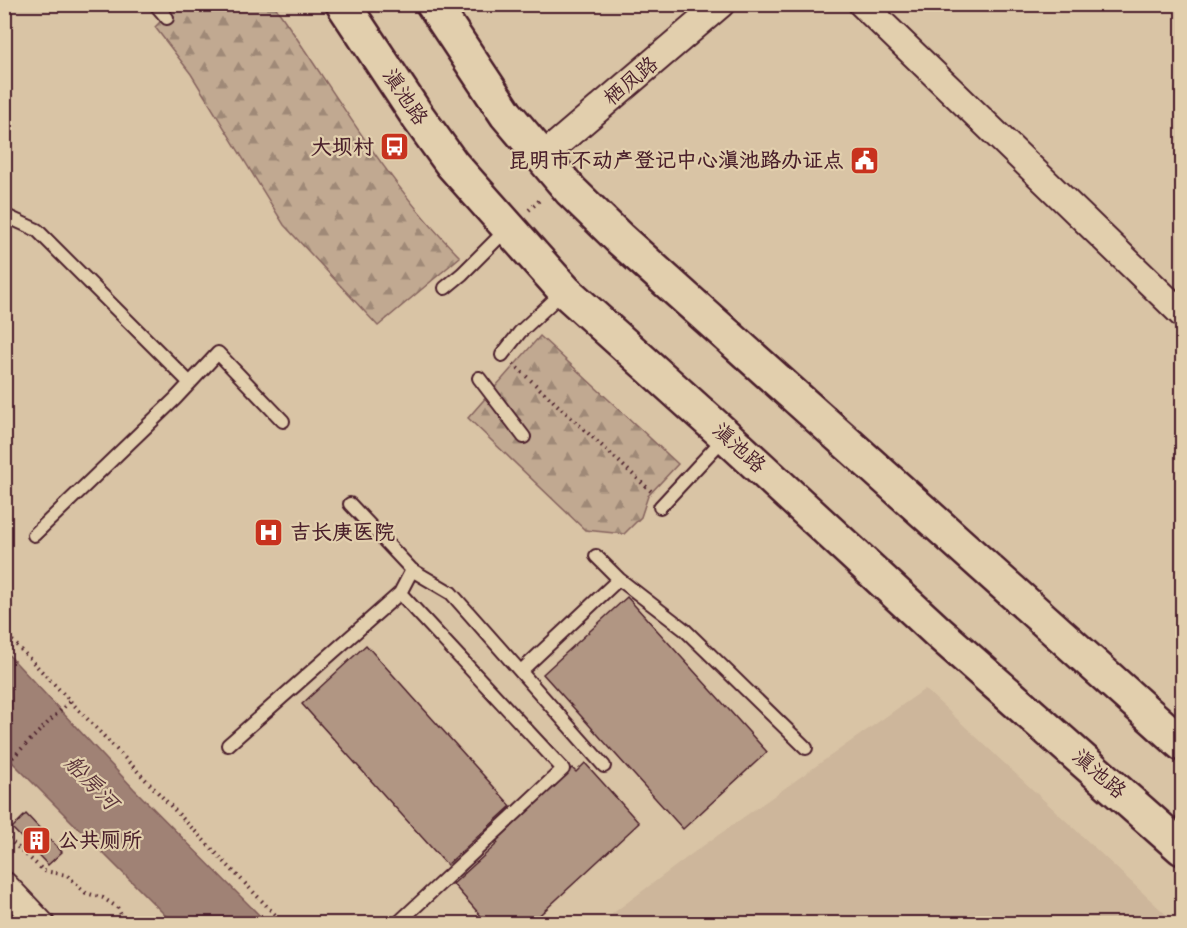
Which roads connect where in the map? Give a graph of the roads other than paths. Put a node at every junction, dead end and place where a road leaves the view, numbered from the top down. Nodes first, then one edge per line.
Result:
1 (155, 4) edge
2 (343, 4) edge
3 (433, 4) edge
4 (721, 4) edge
5 (862, 4) edge
6 (167, 18) dead end
7 (542, 157) junction
8 (4, 215) edge
9 (518, 219) junction
10 (445, 288) dead end
11 (565, 291) junction
12 (1182, 314) edge
13 (502, 355) road end
14 (479, 378) dead end
15 (190, 383) junction
16 (284, 421) dead end
17 (726, 436) junction
18 (524, 437) dead end
19 (350, 504) dead end
20 (660, 507) road end
21 (34, 535) dead end
22 (596, 556) dead end
23 (412, 570) junction
24 (619, 579) junction
25 (400, 593) junction
26 (521, 671) junction
27 (1182, 744) edge
28 (228, 745) dead end
29 (806, 748) dead end
30 (604, 766) dead end
31 (1182, 848) edge
32 (4, 885) edge
33 (398, 923) edge
34 (41, 924) edge

1 - 6 lane
2 - 9 main road, 滇池路
3 - 7 main road
4 - 7 street, 栖凤路
5 - 12 street
7 - 27 main road
8 - 15 lane
9 - 10 lane
9 - 11 main road, 滇池路
11 - 13 lane
11 - 17 main road, 滇池路
14 - 18 lane
15 - 16 lane
15 - 21 lane
17 - 20 lane
17 - 31 main road, 滇池路
19 - 23 lane
22 - 24 lane
23 - 25 lane
23 - 26 lane
24 - 26 lane
24 - 29 lane
25 - 28 lane
25 - 33 lane
26 - 30 lane
32 - 34 street

